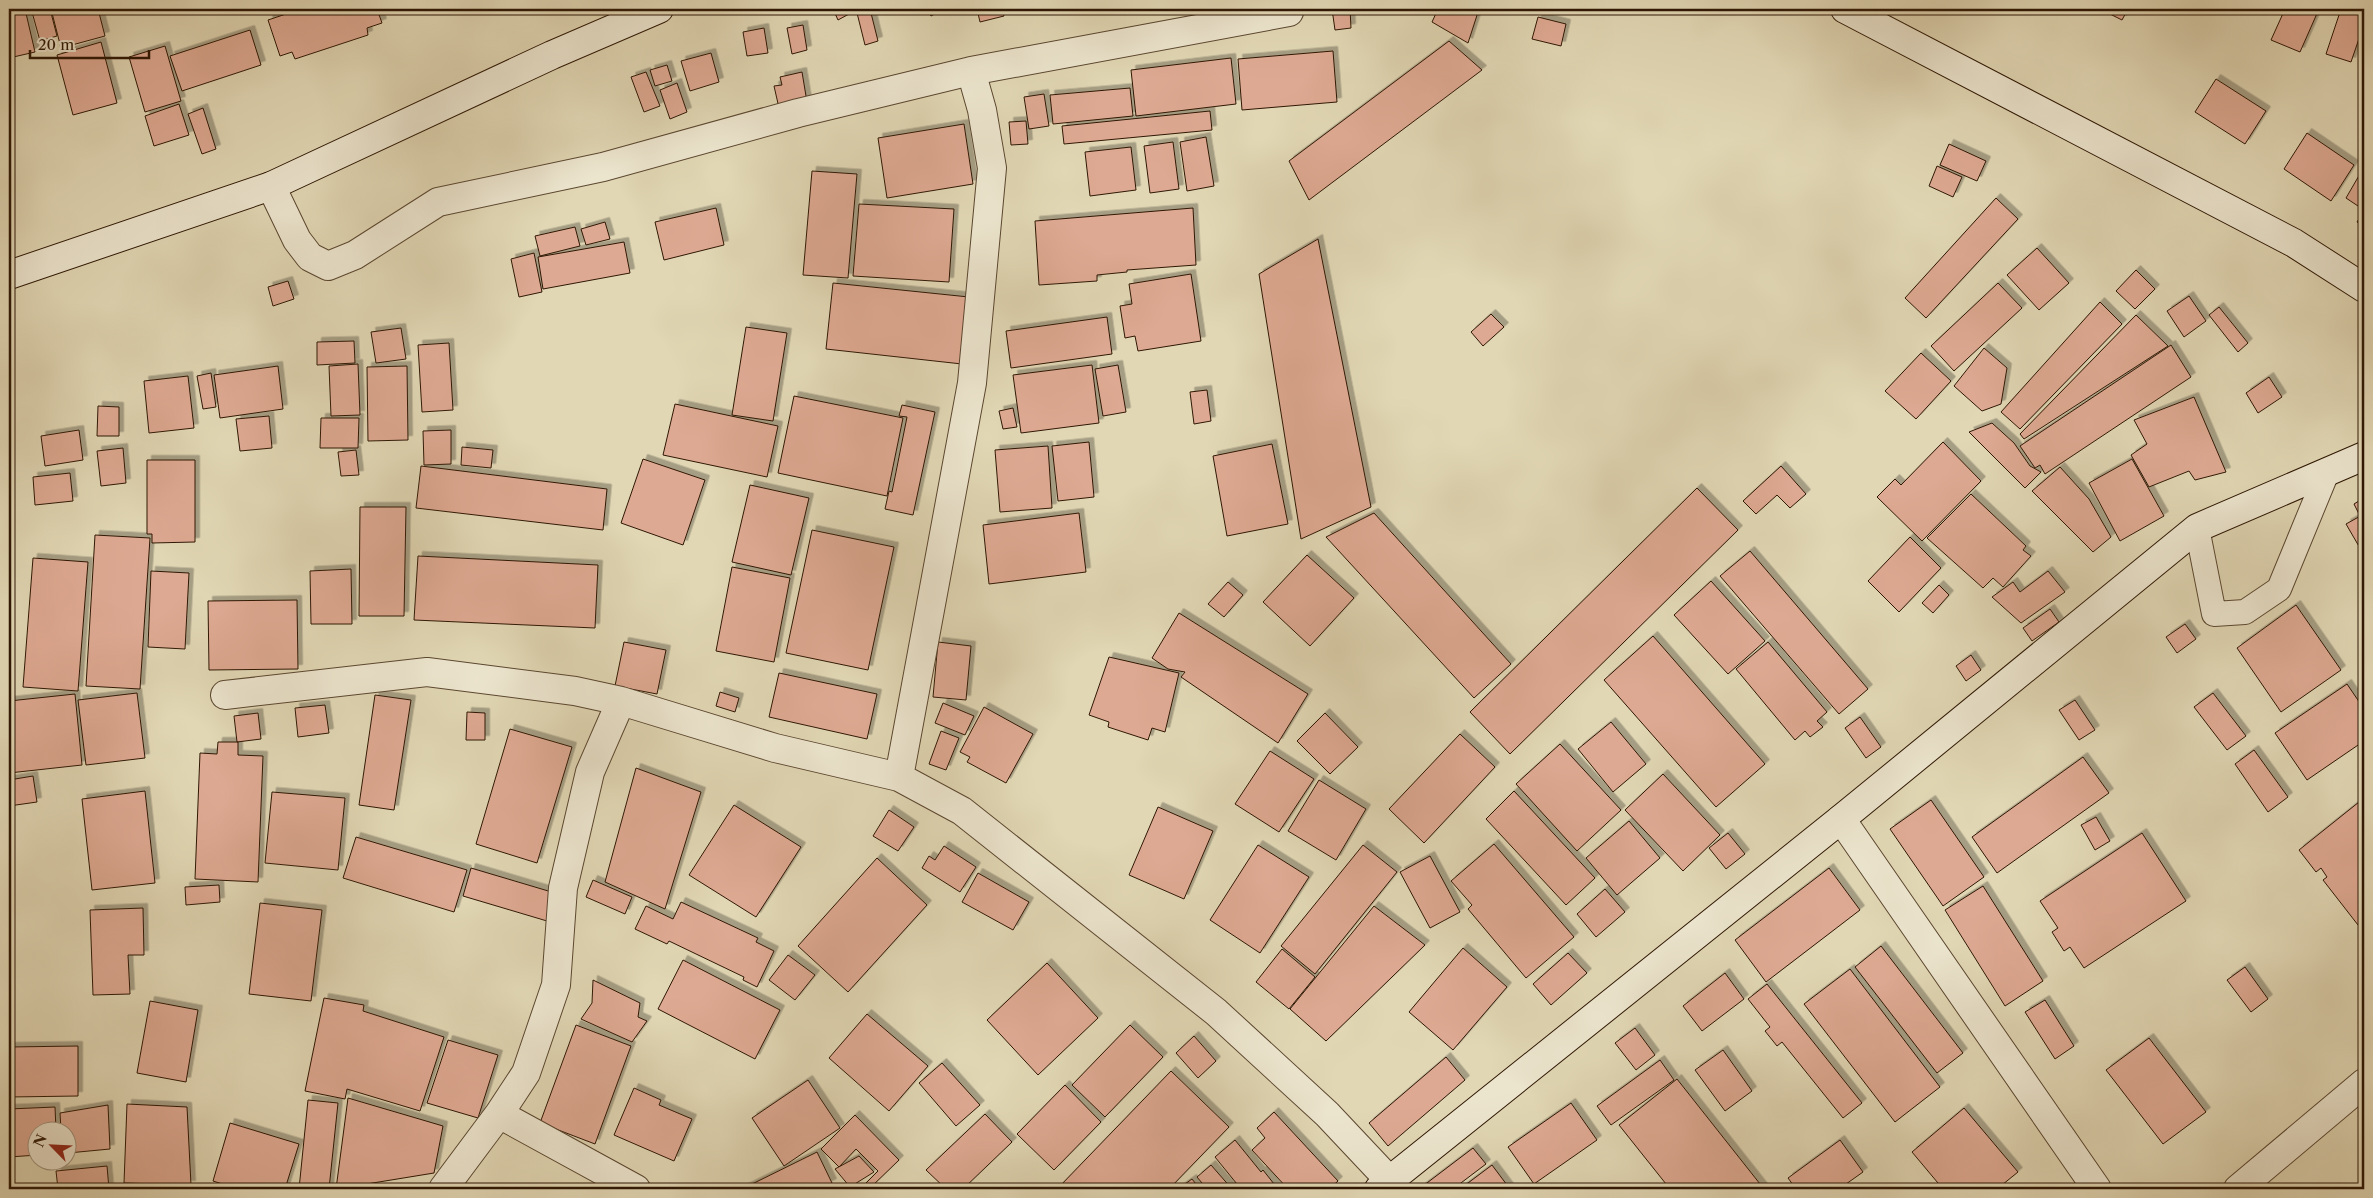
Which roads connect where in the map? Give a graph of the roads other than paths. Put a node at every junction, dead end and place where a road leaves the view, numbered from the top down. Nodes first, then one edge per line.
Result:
1 (659, 9) edge
2 (1845, 9) edge
3 (1289, 12) dead end
4 (971, 71) junction
5 (271, 186) junction
6 (9, 275) edge
7 (2364, 288) edge
8 (2364, 456) edge
9 (2328, 470) junction
10 (2197, 528) junction
11 (225, 695) dead end
12 (621, 701) junction
13 (899, 778) junction
14 (1842, 820) junction
15 (2364, 1083) edge
16 (499, 1114) junction
17 (1385, 1186) edge
18 (443, 1189) edge
19 (636, 1189) edge
20 (2097, 1189) edge
21 (2238, 1189) edge

1 - 5 street
2 - 7 street
3 - 4 street
4 - 5 street
4 - 13 street
5 - 6 street
8 - 9 street
9 - 10 street
9 - 10 lane
10 - 14 street
11 - 12 street
12 - 13 street
12 - 16 street
13 - 17 street
14 - 17 street
14 - 20 street
15 - 21 street
16 - 18 street
16 - 19 street

